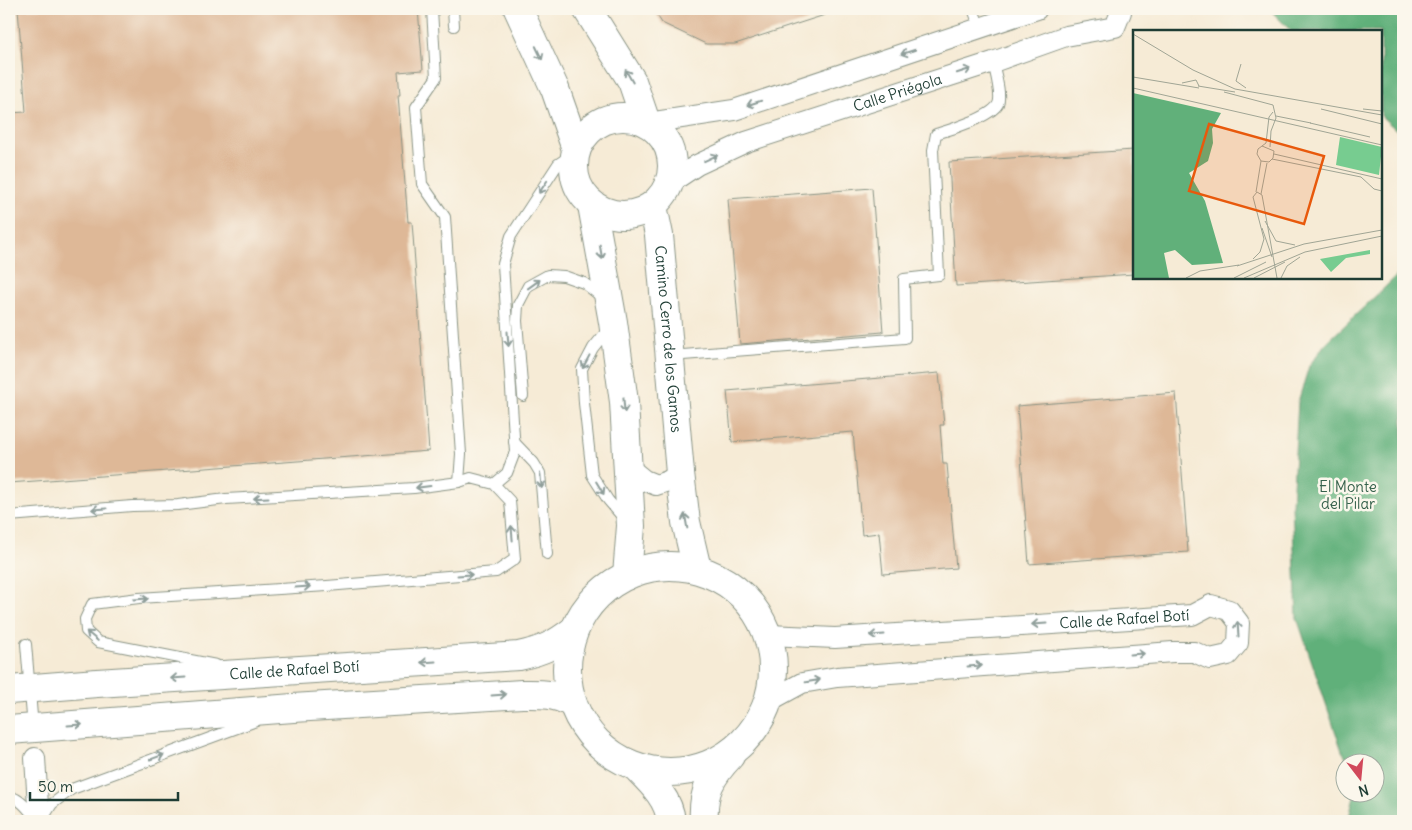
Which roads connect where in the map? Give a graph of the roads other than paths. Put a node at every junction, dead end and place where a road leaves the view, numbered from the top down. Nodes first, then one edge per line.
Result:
1 (432, 9) edge
2 (453, 9) edge
3 (518, 9) edge
4 (587, 9) edge
5 (974, 9) edge
6 (1037, 9) edge
7 (1120, 9) edge
8 (454, 26) dead end
9 (980, 28) junction
10 (993, 62) junction
11 (646, 122) junction
12 (576, 150) junction
13 (670, 183) junction
14 (592, 204) junction
15 (653, 206) junction
16 (612, 312) junction
17 (669, 356) junction
18 (523, 396) dead end
19 (514, 442) junction
20 (627, 466) junction
21 (680, 473) junction
22 (459, 482) junction
23 (494, 484) junction
24 (9, 516) edge
25 (632, 526) junction
26 (547, 554) dead end
27 (697, 569) junction
28 (627, 575) junction
29 (574, 630) junction
30 (769, 635) junction
31 (26, 644) dead end
32 (469, 660) junction
33 (258, 673) junction
34 (19, 689) edge
35 (769, 701) junction
36 (572, 703) junction
37 (305, 707) junction
38 (21, 729) edge
39 (732, 753) junction
40 (35, 758) dead end
41 (637, 768) junction
42 (9, 796) edge
43 (669, 819) edge
44 (39, 821) edge
45 (704, 821) edge

1 - 22 lane
2 - 8 lane
3 -> 12 street
11 -> 4 street
5 - 9 lane
6 - 9 street
7 - 10 street, Calle Priégola
9 -> 11 street
13 -> 10 street, Calle Priégola
10 - 17 lane
11 - 12 street
11 - 13 street
12 - 14 street
12 -> 19 lane
13 - 15 street
14 - 15 street
14 -> 16 street
15 - 17 street, Camino Cerro de los Gamos
18 -> 16 lane
16 -> 20 street
16 -> 25 lane
17 - 21 street, Camino Cerro de los Gamos
19 - 23 lane
19 -> 26 lane
20 - 21 street
20 - 25 street
27 -> 21 street, Camino Cerro de los Gamos
22 - 23 lane
22 -> 24 lane
33 -> 23 lane
25 - 28 street
27 - 28 street
27 - 30 street
28 - 29 street
29 - 32 street, Calle de Rafael Botí
29 - 36 street
30 - 35 street
35 -> 30 street, Calle de Rafael Botí
31 - 34 lane
32 -> 33 street, Calle de Rafael Botí
32 - 37 street
33 -> 34 street, Calle de Rafael Botí
34 - 38 lane
35 - 39 street
37 -> 36 street
36 - 41 street
38 -> 37 street
44 -> 37 lane
39 - 41 street
39 - 45 street
40 - 44 street
41 - 43 street
42 - 44 lane

